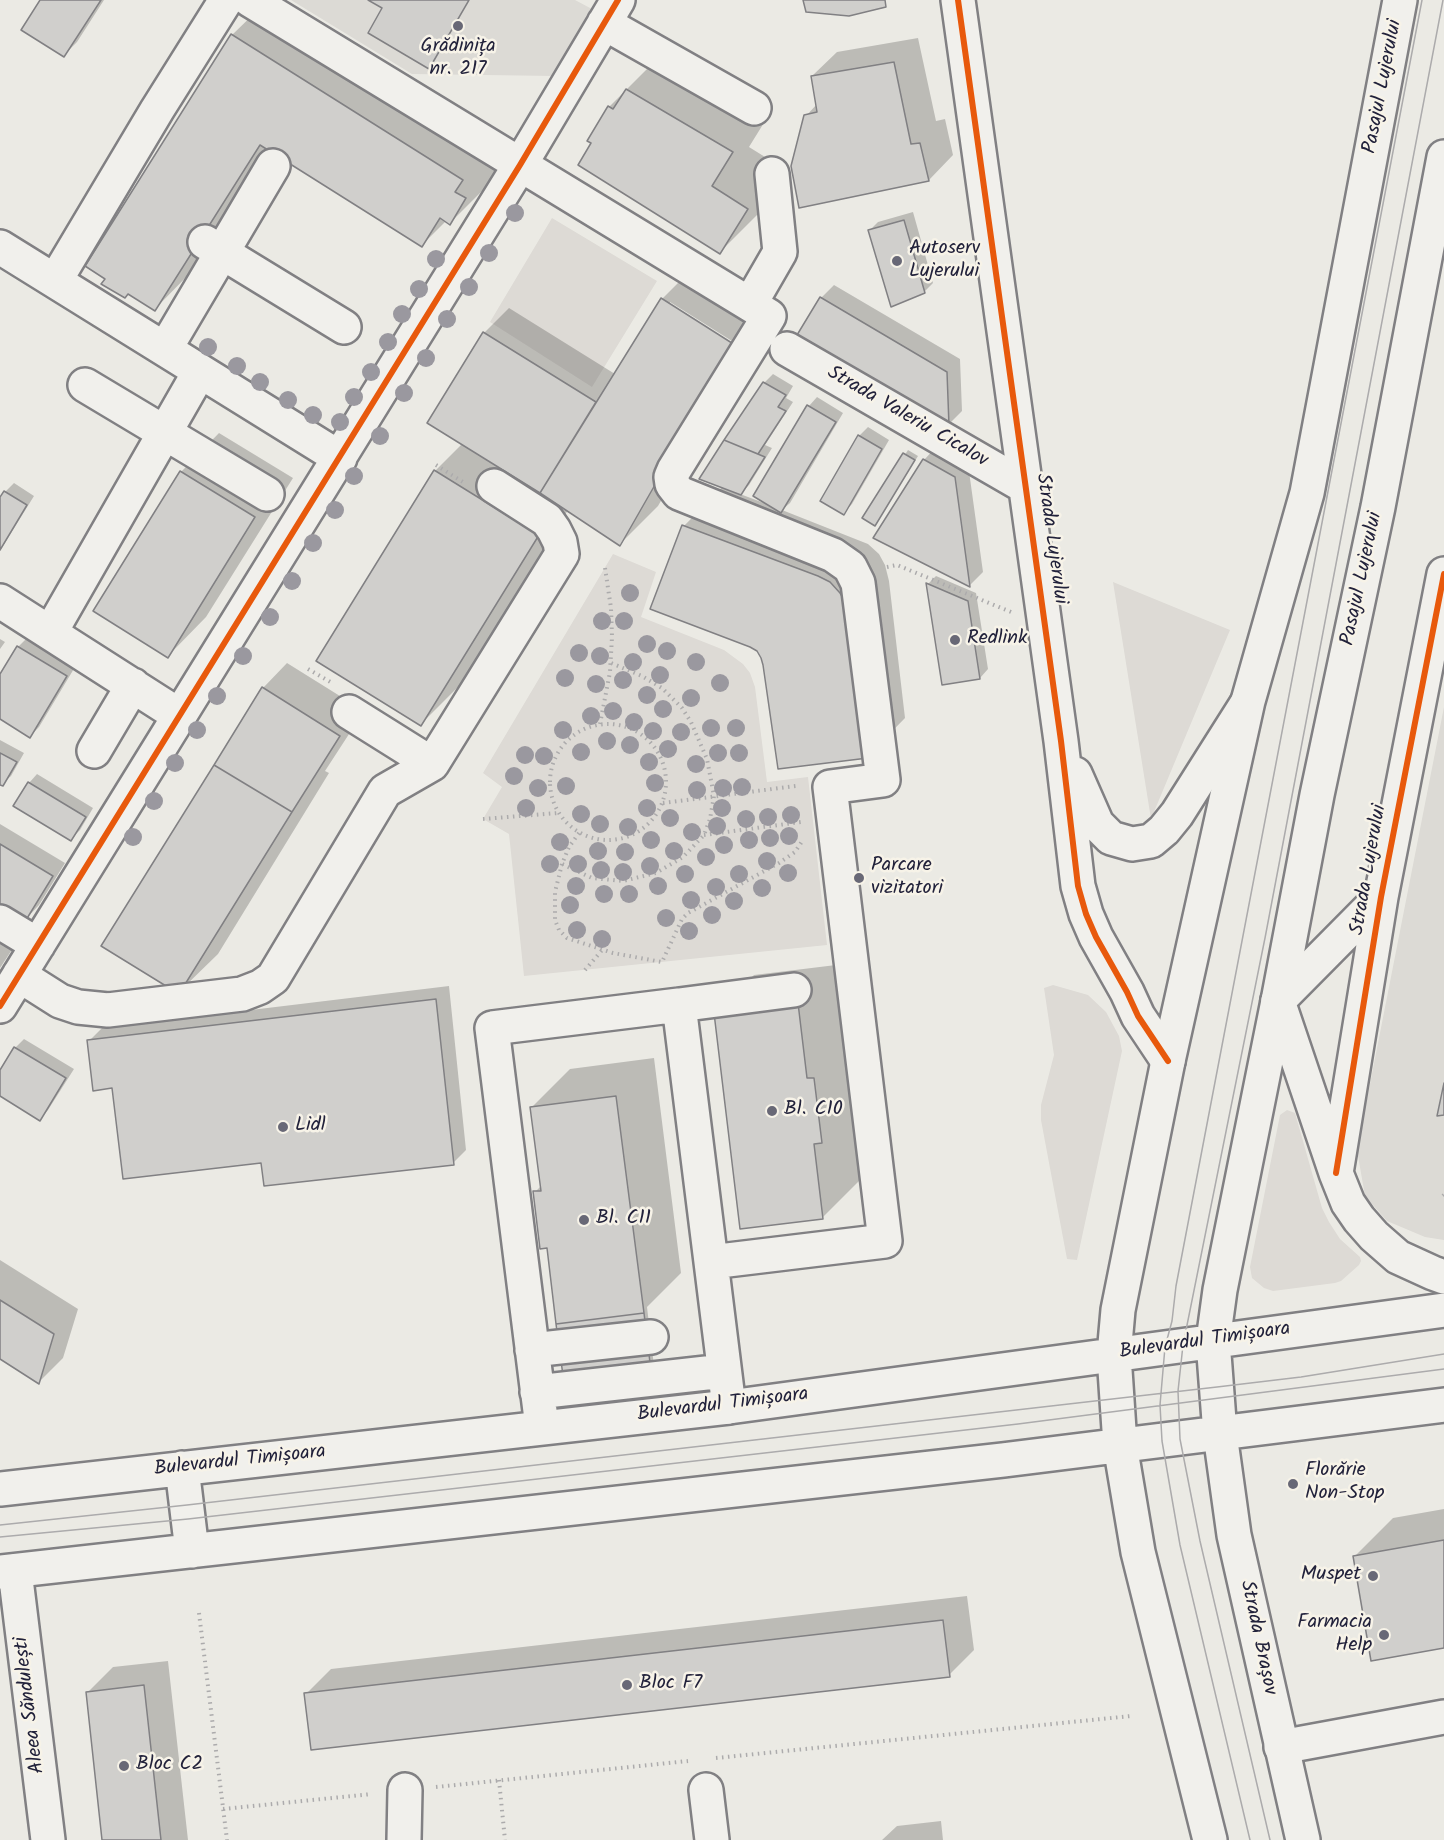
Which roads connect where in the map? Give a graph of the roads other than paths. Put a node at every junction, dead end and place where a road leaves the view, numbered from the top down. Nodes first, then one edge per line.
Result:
1 (226, 0) edge
2 (250, 0) edge
3 (958, 0) edge
4 (1400, 0) edge
5 (611, 12) edge
6 (754, 108) dead end
7 (1444, 158) edge
8 (520, 165) junction
9 (273, 166) dead end
10 (772, 174) dead end
11 (0, 247) edge
12 (214, 248) junction
13 (47, 276) junction
14 (760, 310) junction
15 (344, 327) dead end
16 (165, 349) junction
17 (787, 349) dead end
18 (200, 371) junction
19 (85, 385) dead end
20 (165, 433) junction
21 (340, 458) junction
22 (494, 486) dead end
23 (1026, 487) junction
24 (267, 494) dead end
25 (1444, 574) edge
26 (0, 601) edge
27 (58, 638) junction
28 (133, 685) junction
29 (1248, 701) junction
30 (349, 712) dead end
31 (180, 716) junction
32 (1061, 741) junction
33 (94, 751) dead end
34 (432, 764) junction
35 (1381, 897) junction
36 (0, 922) edge
37 (38, 945) junction
38 (19, 975) junction
39 (794, 990) dead end
40 (1278, 1000) junction
41 (679, 1005) junction
42 (0, 1006) edge
43 (1168, 1061) junction
44 (1336, 1173) junction
45 (804, 1232) dead end
46 (711, 1262) junction
47 (1444, 1277) edge
48 (1444, 1310) edge
49 (651, 1337) dead end
50 (1213, 1341) junction
51 (532, 1350) junction
52 (1114, 1355) junction
53 (723, 1361) junction
54 (569, 1369) dead end
55 (537, 1392) junction
56 (1444, 1405) edge
57 (729, 1407) junction
58 (542, 1428) junction
59 (1220, 1434) junction
60 (1120, 1445) junction
61 (182, 1468) junction
62 (0, 1489) edge
63 (192, 1551) junction
64 (8, 1571) edge
65 (1444, 1717) edge
66 (1281, 1747) junction
67 (405, 1790) road end
68 (706, 1790) dead end
69 (48, 1840) edge
70 (404, 1840) edge
71 (712, 1840) edge
72 (1210, 1840) edge
73 (1303, 1840) edge

1 - 13 main road
2 - 8 main road
3 - 23 main road, Strada Lujerului
4 - 29 main road, Pasajul Lujerului
5 - 6 main road
5 - 8 main road
7 - 40 main road, Pasajul Lujerului
8 - 14 main road
8 - 21 main road
9 - 12 main road
10 - 14 main road
11 - 13 main road
12 - 15 main road
12 - 16 main road
13 - 16 main road
14 - 46 main road
16 - 18 main road
17 - 23 main road, Strada Valeriu Cicalov
18 - 20 main road
18 - 21 main road
19 - 20 main road
20 - 24 main road
20 - 27 main road
21 - 31 main road
22 - 34 main road
23 - 32 main road, Strada Lujerului
25 - 35 main road, Strada Lujerului
26 - 27 main road
27 - 28 main road
28 - 31 main road
28 - 33 main road
29 - 32 main road, Strada Lujerului
29 - 43 main road
30 - 34 main road
31 - 37 main road
32 - 43 main road, Strada Lujerului
34 - 38 main road
35 - 40 main road
35 - 44 main road, Strada Lujerului
36 - 37 main road
37 - 38 main road
38 - 42 main road
39 - 41 main road
40 - 44 main road
40 - 50 main road
41 - 46 main road
41 - 51 main road
43 - 52 main road
44 - 47 main road
45 - 46 main road
46 - 53 main road
48 - 50 main road, Bulevardul Timișoara
49 - 51 main road
50 - 52 main road, Bulevardul Timișoara
50 - 59 main road
51 - 55 main road
52 - 57 main road, Bulevardul Timișoara
52 - 60 main road
53 - 54 main road
53 - 55 main road
53 - 57 main road
55 - 58 main road
56 - 59 main road
57 - 58 main road, Bulevardul Timișoara
58 - 61 main road, Bulevardul Timișoara
59 - 60 main road
59 - 66 main road, Strada Brașov
60 - 63 main road
60 - 72 main road
61 - 62 main road, Bulevardul Timișoara
61 - 63 main road
63 - 64 main road
64 - 69 main road, Aleea Săndulești
65 - 66 main road
66 - 73 main road, Strada Brașov
67 - 70 main road
68 - 71 main road

